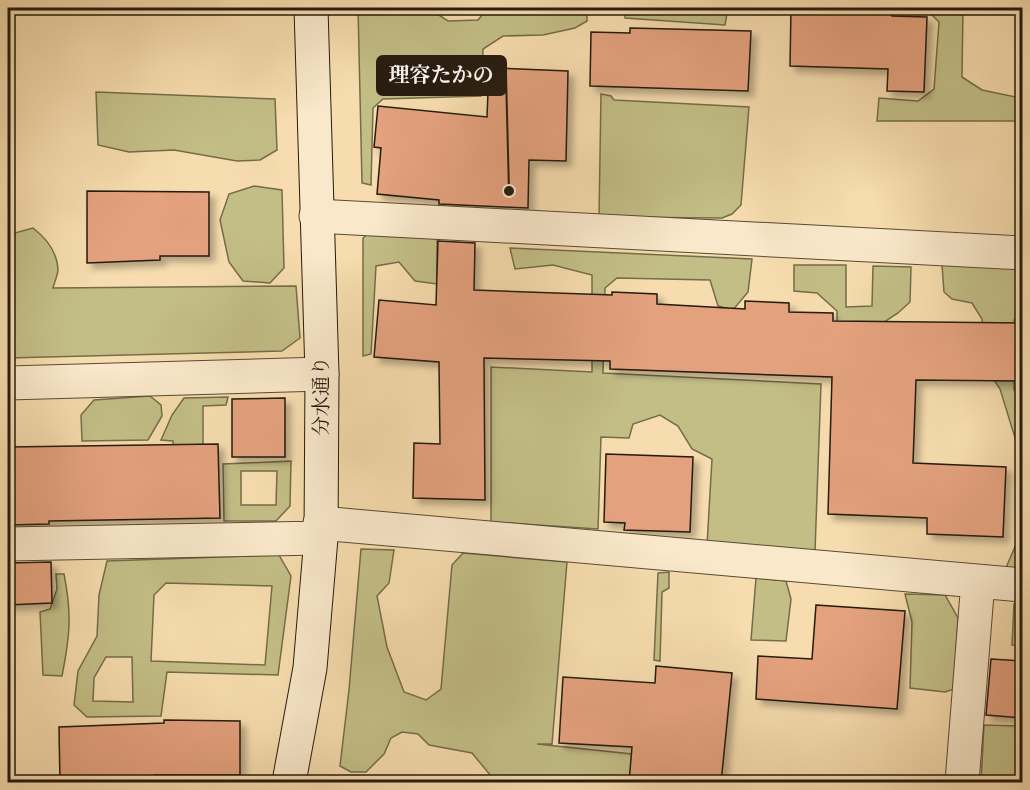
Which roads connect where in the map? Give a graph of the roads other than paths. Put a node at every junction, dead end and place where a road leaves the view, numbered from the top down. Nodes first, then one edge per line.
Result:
1 (311, 8) edge
2 (316, 216) junction
3 (1023, 253) edge
4 (322, 374) junction
5 (8, 383) edge
6 (320, 531) junction
7 (8, 544) edge
8 (978, 581) junction
9 (1023, 585) edge
10 (289, 783) edge
11 (962, 783) edge

1 - 2 street, 分水通り
2 - 3 street
2 - 4 street, 分水通り
4 - 5 street
4 - 6 street, 分水通り
6 - 7 street
6 - 8 street
6 - 10 street, 分水通り
8 - 9 street
8 - 11 street

